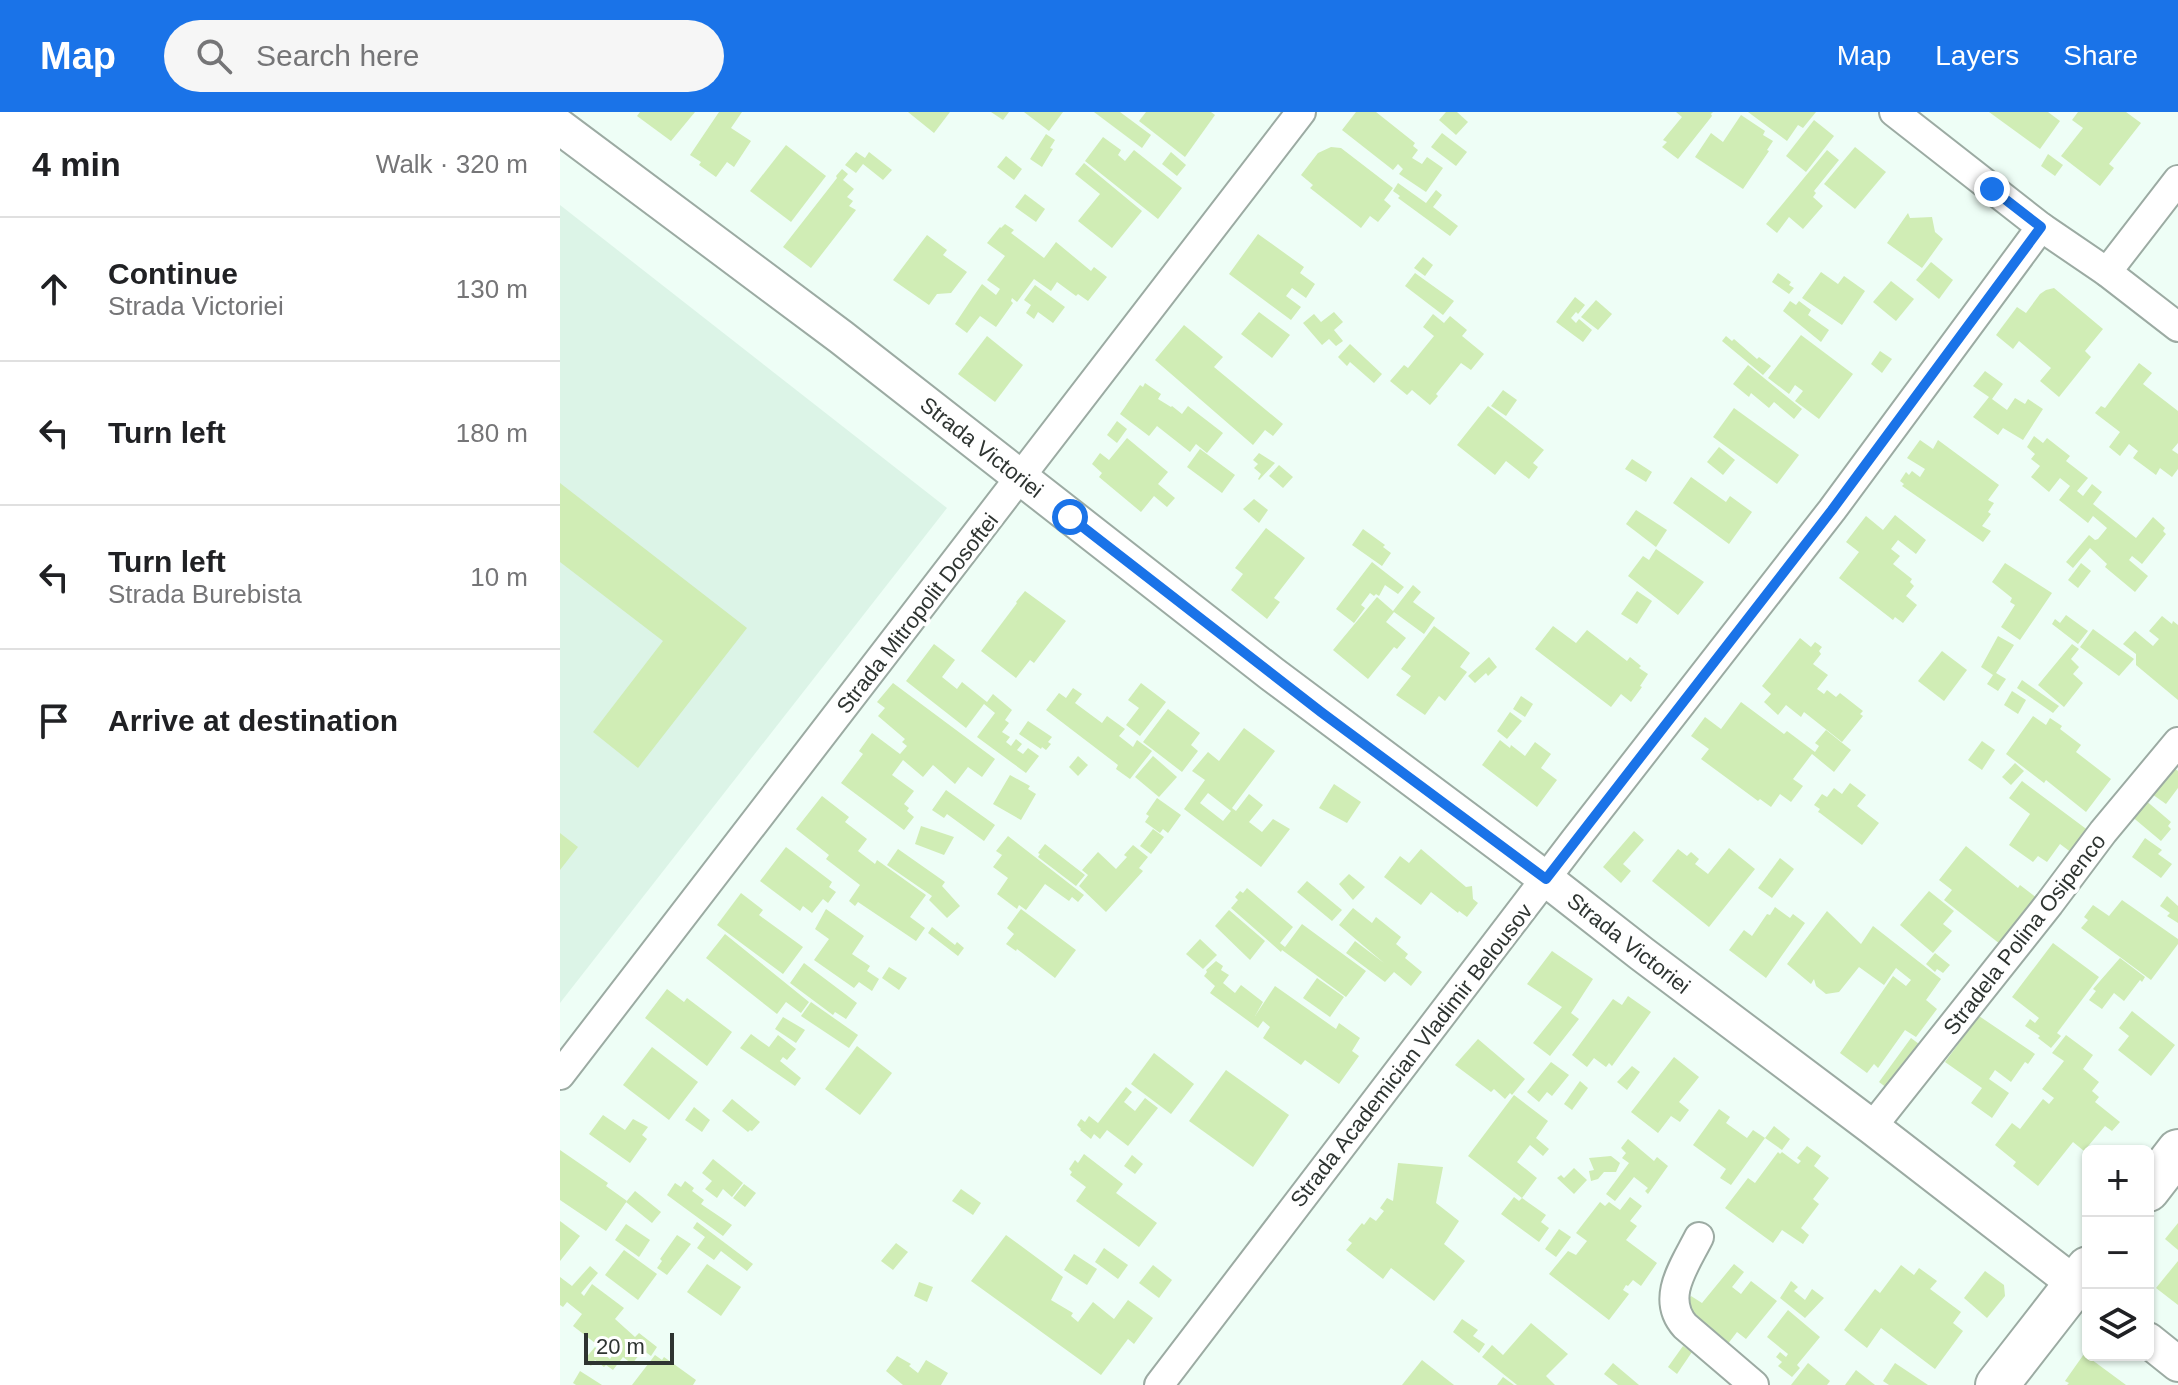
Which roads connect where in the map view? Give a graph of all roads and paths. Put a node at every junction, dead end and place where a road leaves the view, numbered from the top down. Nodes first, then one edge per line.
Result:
1 (1301, 112) edge
2 (1894, 112) edge
3 (560, 127) edge
4 (2178, 180) edge
5 (2041, 227) junction
6 (2107, 272) junction
7 (2178, 327) edge
8 (1021, 478) junction
9 (2178, 742) edge
10 (1546, 879) junction
11 (560, 1075) edge
12 (1872, 1127) junction
13 (2178, 1151) edge
14 (2154, 1182) edge
15 (1699, 1237) dead end
16 (2082, 1281) edge
17 (2082, 1284) edge
18 (2154, 1345) edge
19 (2178, 1364) edge
20 (1159, 1385) edge
21 (1754, 1385) edge
22 (1997, 1385) edge

1 - 8 street, Strada Mitropolit Dosoftei
2 - 5 street
3 - 8 street, Strada Victoriei
4 - 6 street
5 - 6 street
5 - 10 street, Strada Academician Vladimir Belousov
6 - 7 street
8 - 10 street, Strada Victoriei
8 - 11 street, Strada Mitropolit Dosoftei
9 - 12 street, Stradela Polina Osipenco
10 - 12 street, Strada Victoriei
10 - 20 street, Strada Academician Vladimir Belousov
12 - 16 street, Strada Victoriei
13 - 14 main road
15 - 21 street
17 - 22 main road
18 - 19 street

